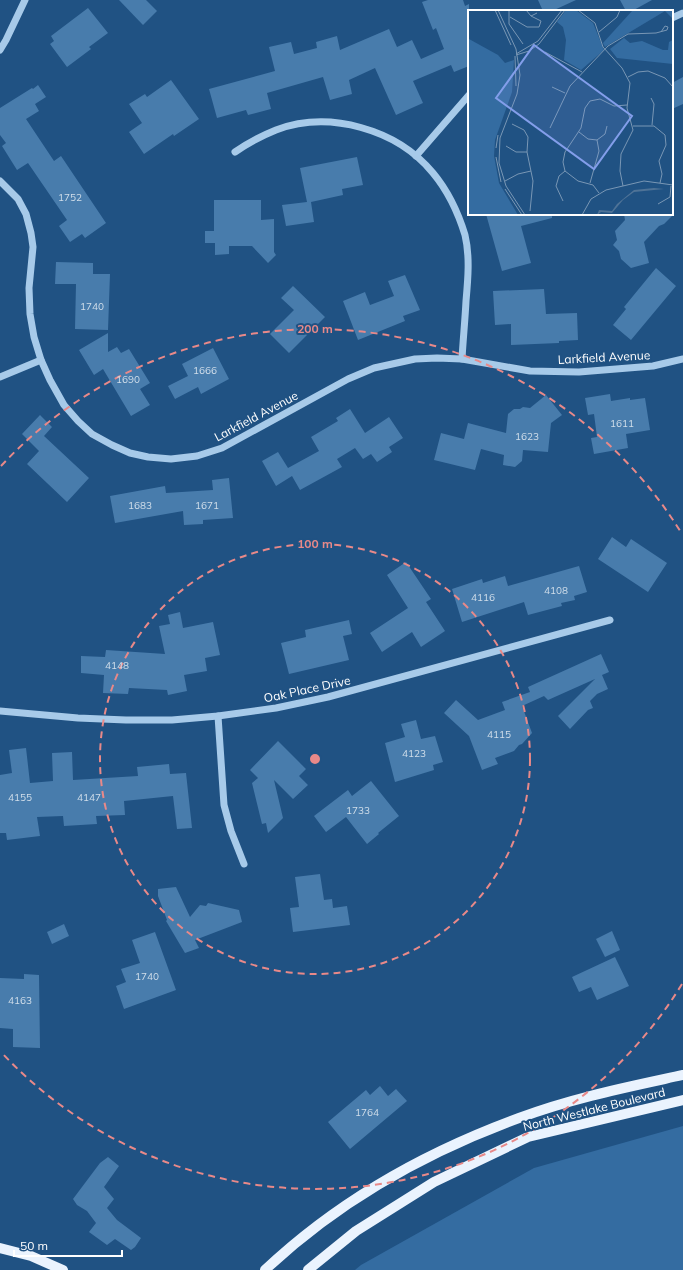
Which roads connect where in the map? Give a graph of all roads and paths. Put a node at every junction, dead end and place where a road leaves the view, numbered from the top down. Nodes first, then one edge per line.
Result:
1 (25, 0) edge
2 (683, 13) edge
3 (673, 18) edge
4 (0, 50) edge
5 (468, 96) edge
6 (235, 152) dead end
7 (416, 156) junction
8 (0, 181) edge
9 (462, 359) junction
10 (683, 359) edge
11 (41, 360) junction
12 (0, 377) edge
13 (610, 620) dead end
14 (0, 711) edge
15 (218, 716) junction
16 (244, 864) dead end
17 (683, 1075) edge
18 (683, 1100) edge
19 (0, 1248) edge
20 (63, 1270) edge
21 (265, 1270) edge
22 (308, 1270) edge

1 - 4 street
2 - 3 street
5 - 7 street
6 - 7 street
7 - 9 street
8 - 11 street, Larkfield Avenue
9 - 10 street, Larkfield Avenue
9 - 11 street, Larkfield Avenue
11 - 12 street
13 - 15 street, Oak Place Drive
14 - 15 street, Oak Place Drive
15 - 16 street
17 - 21 main road, North Westlake Boulevard
18 - 22 main road, North Westlake Boulevard
19 - 20 main road

